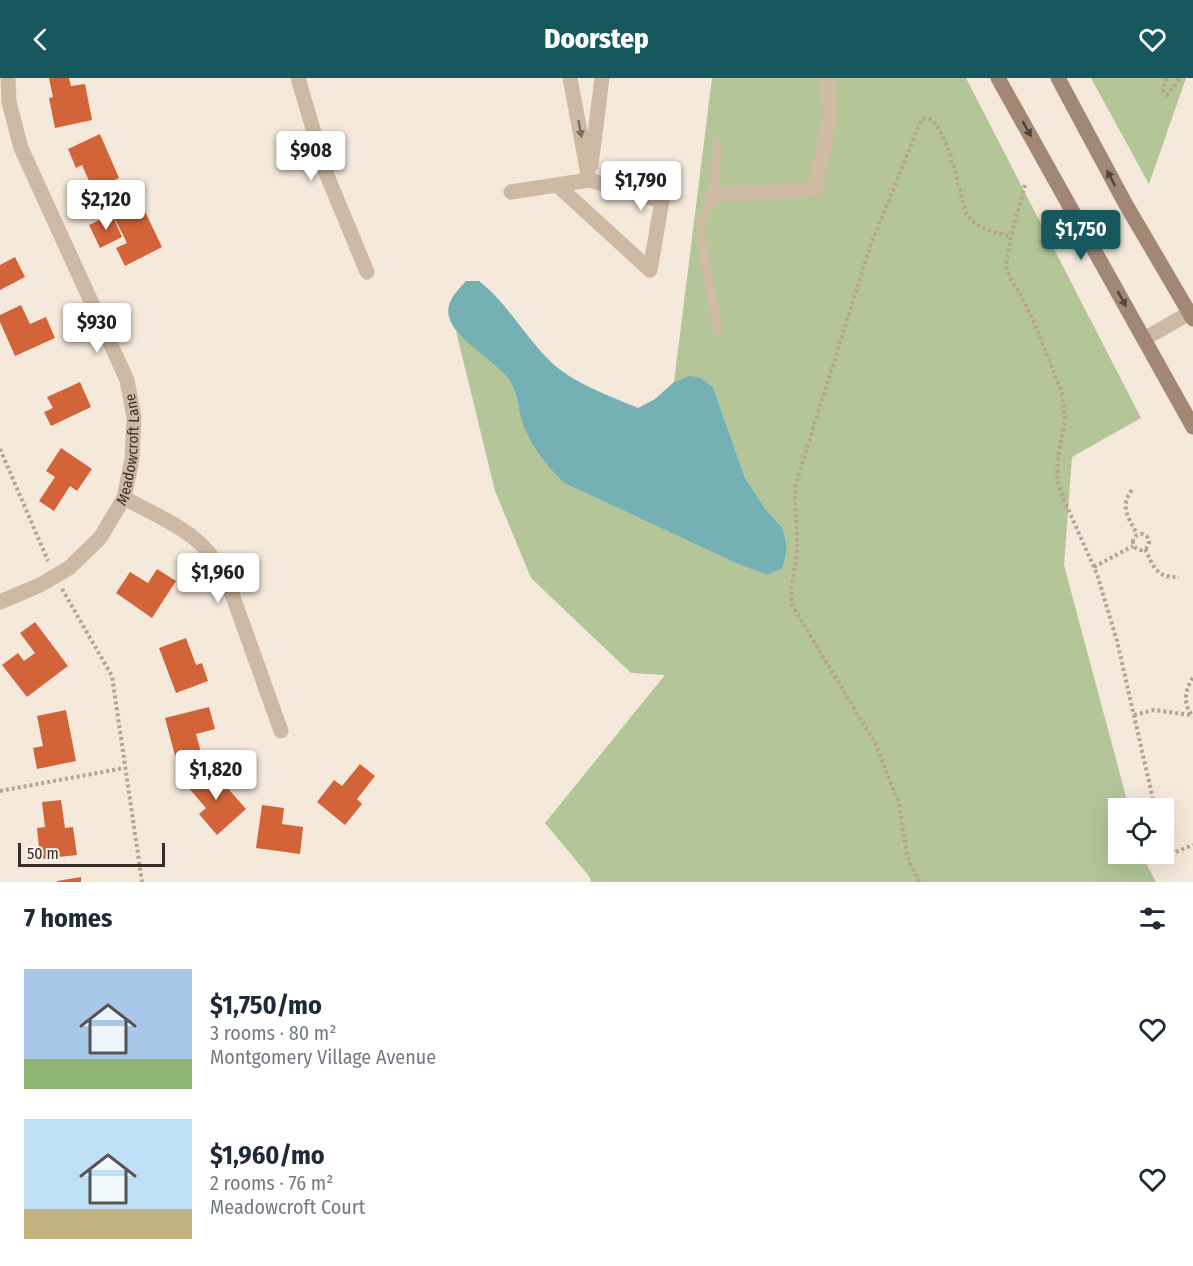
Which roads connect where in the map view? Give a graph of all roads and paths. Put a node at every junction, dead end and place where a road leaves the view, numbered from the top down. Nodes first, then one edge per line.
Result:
1 (8, 78) edge
2 (298, 78) edge
3 (570, 78) edge
4 (602, 78) edge
5 (827, 78) edge
6 (998, 78) edge
7 (1058, 78) edge
8 (1166, 78) edge
9 (1180, 78) edge
10 (718, 143) dead end
11 (589, 180) junction
12 (557, 185) junction
13 (1025, 185) dead end
14 (511, 192) dead end
15 (712, 195) junction
16 (1011, 236) junction
17 (367, 272) dead end
18 (1192, 314) edge
19 (718, 330) dead end
20 (1144, 339) junction
21 (1193, 427) edge
22 (0, 448) edge
23 (1132, 490) dead end
24 (124, 498) junction
25 (1137, 534) junction
26 (1133, 546) junction
27 (1145, 549) junction
28 (1094, 567) junction
29 (55, 576) junction
30 (1179, 577) dead end
31 (0, 602) edge
32 (1193, 678) edge
33 (1134, 715) junction
34 (1192, 716) edge
35 (281, 731) dead end
36 (124, 768) junction
37 (0, 791) edge
38 (1153, 798) edge
39 (1193, 845) edge
40 (1174, 853) edge
41 (142, 882) edge
42 (919, 882) edge

1 - 24 street, Meadowcroft Lane
2 - 17 street
3 -> 11 street
4 - 11 street
5 - 15 street
6 -> 20 main road
18 -> 7 main road
8 - 9 path
10 - 15 lane
11 - 12 street
11 - 12 street
12 - 14 street
13 - 16 path
15 - 19 lane
16 - 28 path
16 - 42 path
18 - 20 street
20 - 21 main road
22 - 29 path
23 - 25 path
24 - 29 street, Meadowcroft Lane
24 - 35 street
25 - 26 path
25 - 27 path
26 - 27 path
26 - 28 path
27 - 30 path
28 - 33 path
29 - 31 street, Meadowcroft Lane
29 - 36 path
32 - 34 path
33 - 34 path
33 - 38 path
36 - 37 path
36 - 41 path
39 - 40 path

